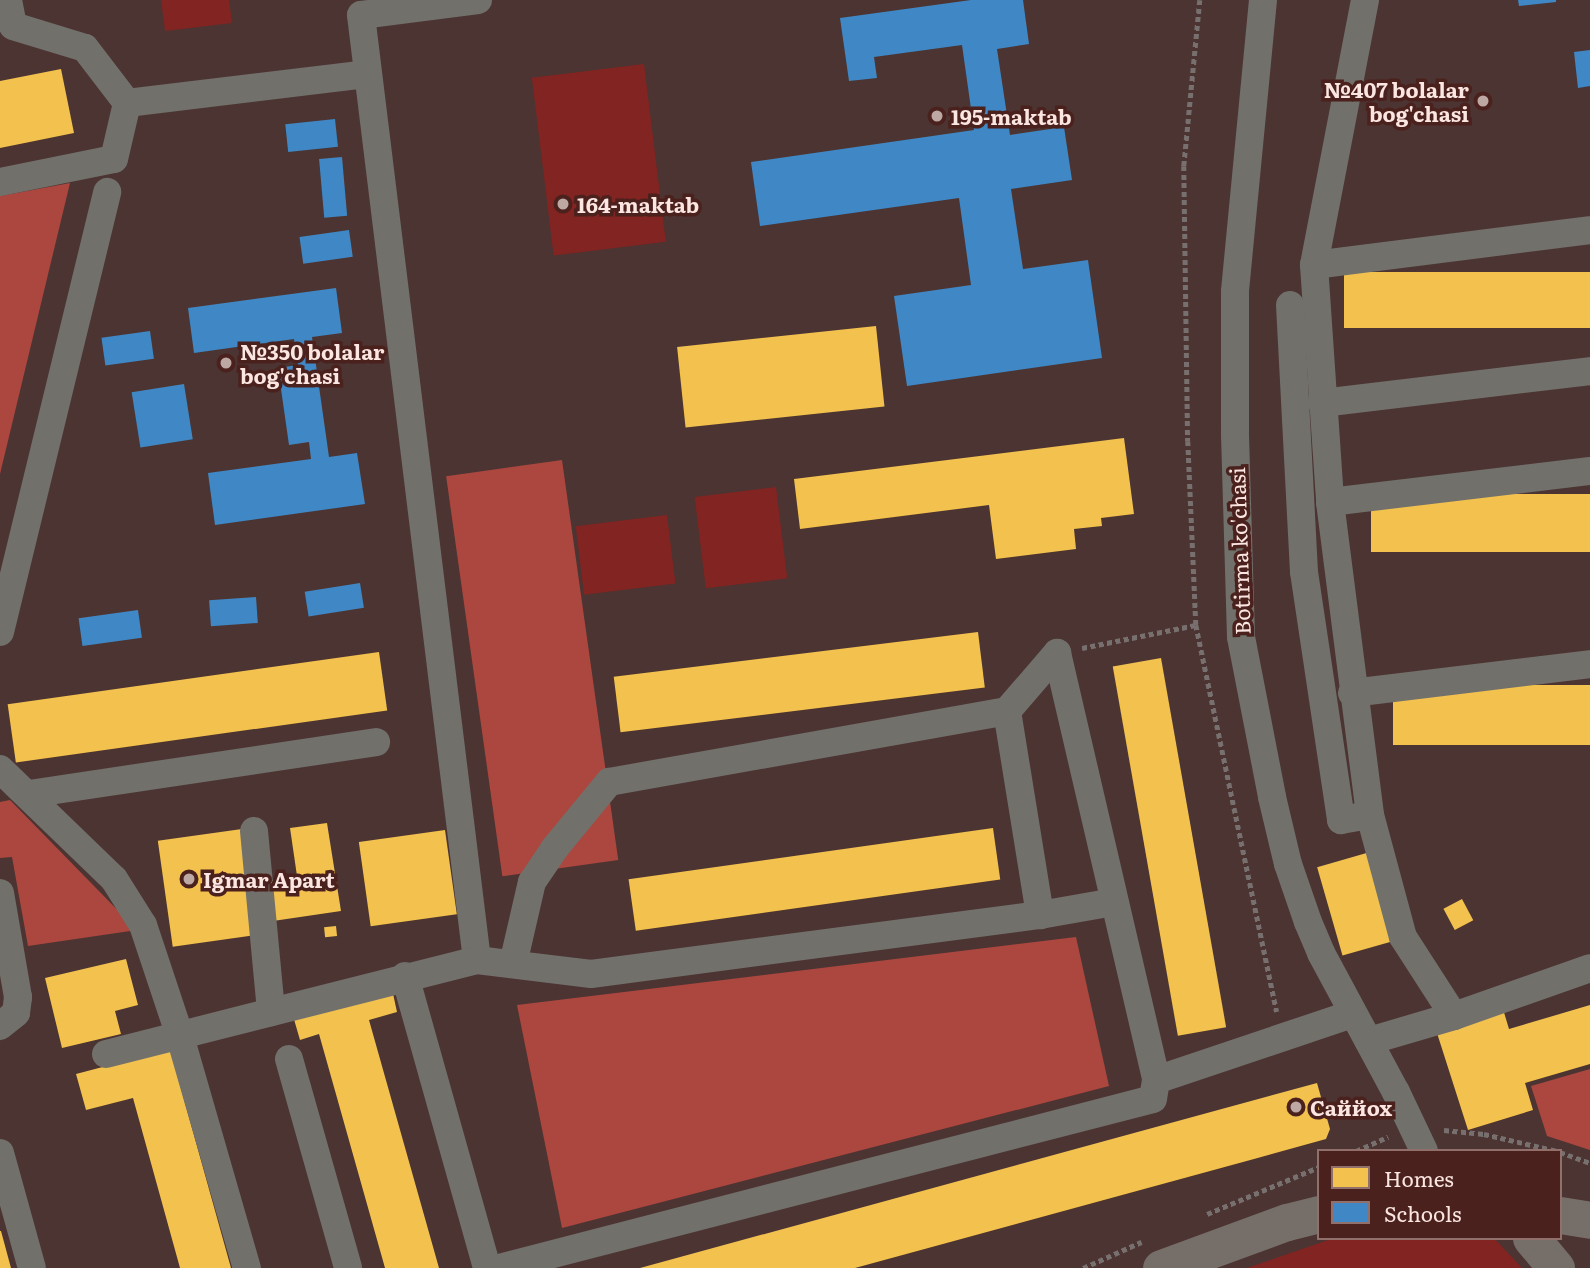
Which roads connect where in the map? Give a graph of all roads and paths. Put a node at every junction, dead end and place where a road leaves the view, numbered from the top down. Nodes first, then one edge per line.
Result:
1 (478, 0) edge
2 (1264, 0) edge
3 (1365, 0) edge
4 (7, 18) edge
5 (366, 74) junction
6 (127, 103) junction
7 (0, 182) edge
8 (107, 192) dead end
9 (1590, 230) edge
10 (1314, 265) junction
11 (1290, 305) dead end
12 (1590, 372) edge
13 (1322, 403) junction
14 (1590, 471) edge
15 (1330, 502) junction
16 (1196, 625) dead end
17 (0, 632) edge
18 (1057, 653) junction
19 (1590, 664) edge
20 (1352, 693) junction
21 (1007, 711) junction
22 (376, 742) dead end
23 (0, 769) edge
24 (29, 794) junction
25 (1370, 815) junction
26 (254, 831) dead end
27 (0, 894) edge
28 (1114, 902) junction
29 (1041, 915) junction
30 (4, 943) edge
31 (477, 960) junction
32 (513, 964) junction
33 (1590, 968) edge
34 (405, 976) junction
35 (271, 1012) junction
36 (1352, 1014) junction
37 (1454, 1016) junction
38 (0, 1026) edge
39 (179, 1033) junction
40 (1369, 1041) junction
41 (106, 1054) dead end
42 (289, 1059) dead end
43 (1156, 1080) junction
44 (1418, 1139) edge
45 (1366, 1149) edge
46 (1550, 1149) edge
47 (1562, 1152) edge
48 (0, 1153) edge
49 (1590, 1163) edge
50 (1317, 1214) edge
51 (1562, 1215) edge
52 (1590, 1220) edge
53 (1533, 1240) edge
54 (32, 1268) edge
55 (247, 1268) edge
56 (348, 1268) edge
57 (486, 1268) edge
58 (499, 1268) edge
59 (1161, 1268) edge
60 (1556, 1268) edge

1 - 5 street
2 - 36 street, Botirma ko'chasi
3 - 10 street
4 - 6 street
5 - 6 street
5 - 31 street
6 - 7 street
8 - 17 street
9 - 10 street
10 - 13 street
11 - 25 street
12 - 13 street
13 - 15 street
14 - 15 street
15 - 20 street
16 - 18 path
18 - 21 street
18 - 28 street
19 - 20 street
20 - 25 street
21 - 29 street
21 - 32 street
22 - 24 street
23 - 24 street
24 - 39 street
25 - 37 street
26 - 35 street
27 - 30 street
28 - 29 street
28 - 43 street
29 - 32 street
30 - 38 street
31 - 32 street
31 - 34 street
33 - 37 street
34 - 35 street
34 - 57 street
35 - 39 street
36 - 40 street, Botirma ko'chasi
36 - 43 street
37 - 40 street
39 - 41 street
39 - 55 street
40 - 44 street, Botirma ko'chasi
42 - 56 street
43 - 58 street
44 - 45 path
44 - 46 path
47 - 49 path
48 - 54 street
50 - 59 main road
51 - 52 main road
53 - 60 main road

